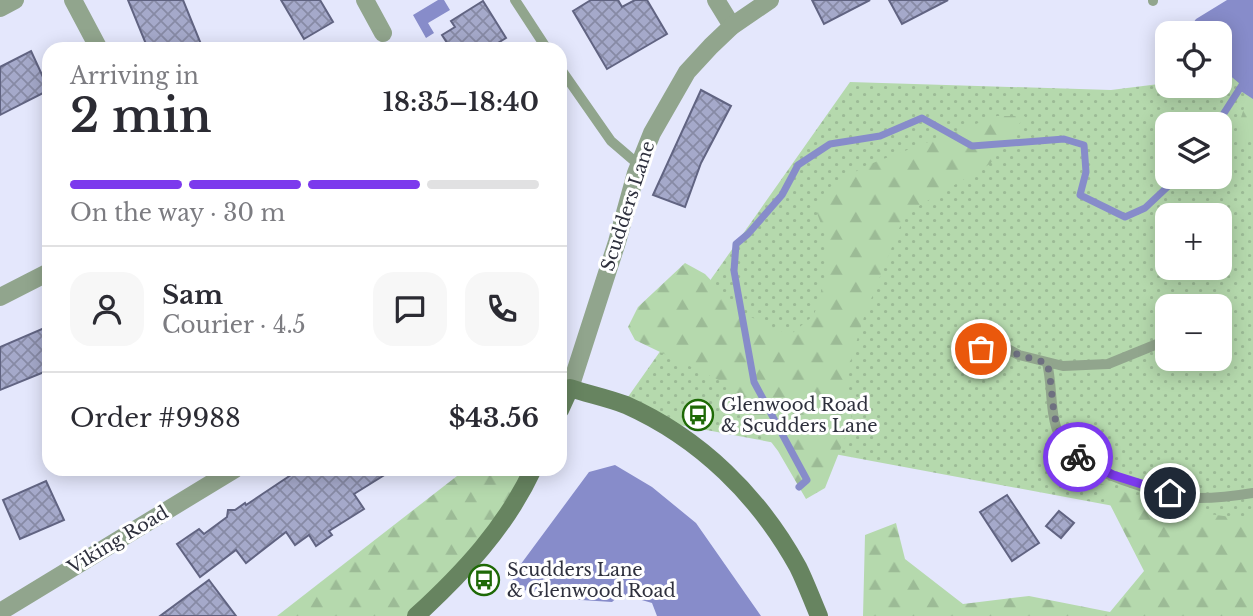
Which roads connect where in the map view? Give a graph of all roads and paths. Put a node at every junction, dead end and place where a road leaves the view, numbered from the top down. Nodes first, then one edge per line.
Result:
1 (15, 0) edge
2 (74, 0) edge
3 (365, 0) edge
4 (515, 0) edge
5 (716, 0) edge
6 (770, 0) edge
7 (0, 8) edge
8 (732, 26) junction
9 (383, 33) dead end
10 (95, 42) edge
11 (542, 42) edge
12 (567, 78) edge
13 (639, 165) junction
14 (42, 276) edge
15 (0, 297) edge
16 (1155, 345) edge
17 (999, 346) dead end
18 (1047, 363) junction
19 (570, 388) junction
20 (567, 395) edge
21 (223, 476) edge
22 (530, 476) edge
23 (1253, 493) edge
24 (0, 612) edge
25 (416, 616) edge
26 (820, 616) edge

1 - 7 street
2 - 10 street
3 - 9 street
4 - 11 lane
5 - 8 street
6 - 8 street, Scudders Lane
8 - 13 street, Scudders Lane
12 - 13 lane
13 - 19 street, Scudders Lane
14 - 15 street
16 - 18 lane
17 - 18 lane
18 - 23 lane
19 - 20 main road, Scudders Lane
19 - 26 main road
21 - 24 street, Viking Road
22 - 25 main road

